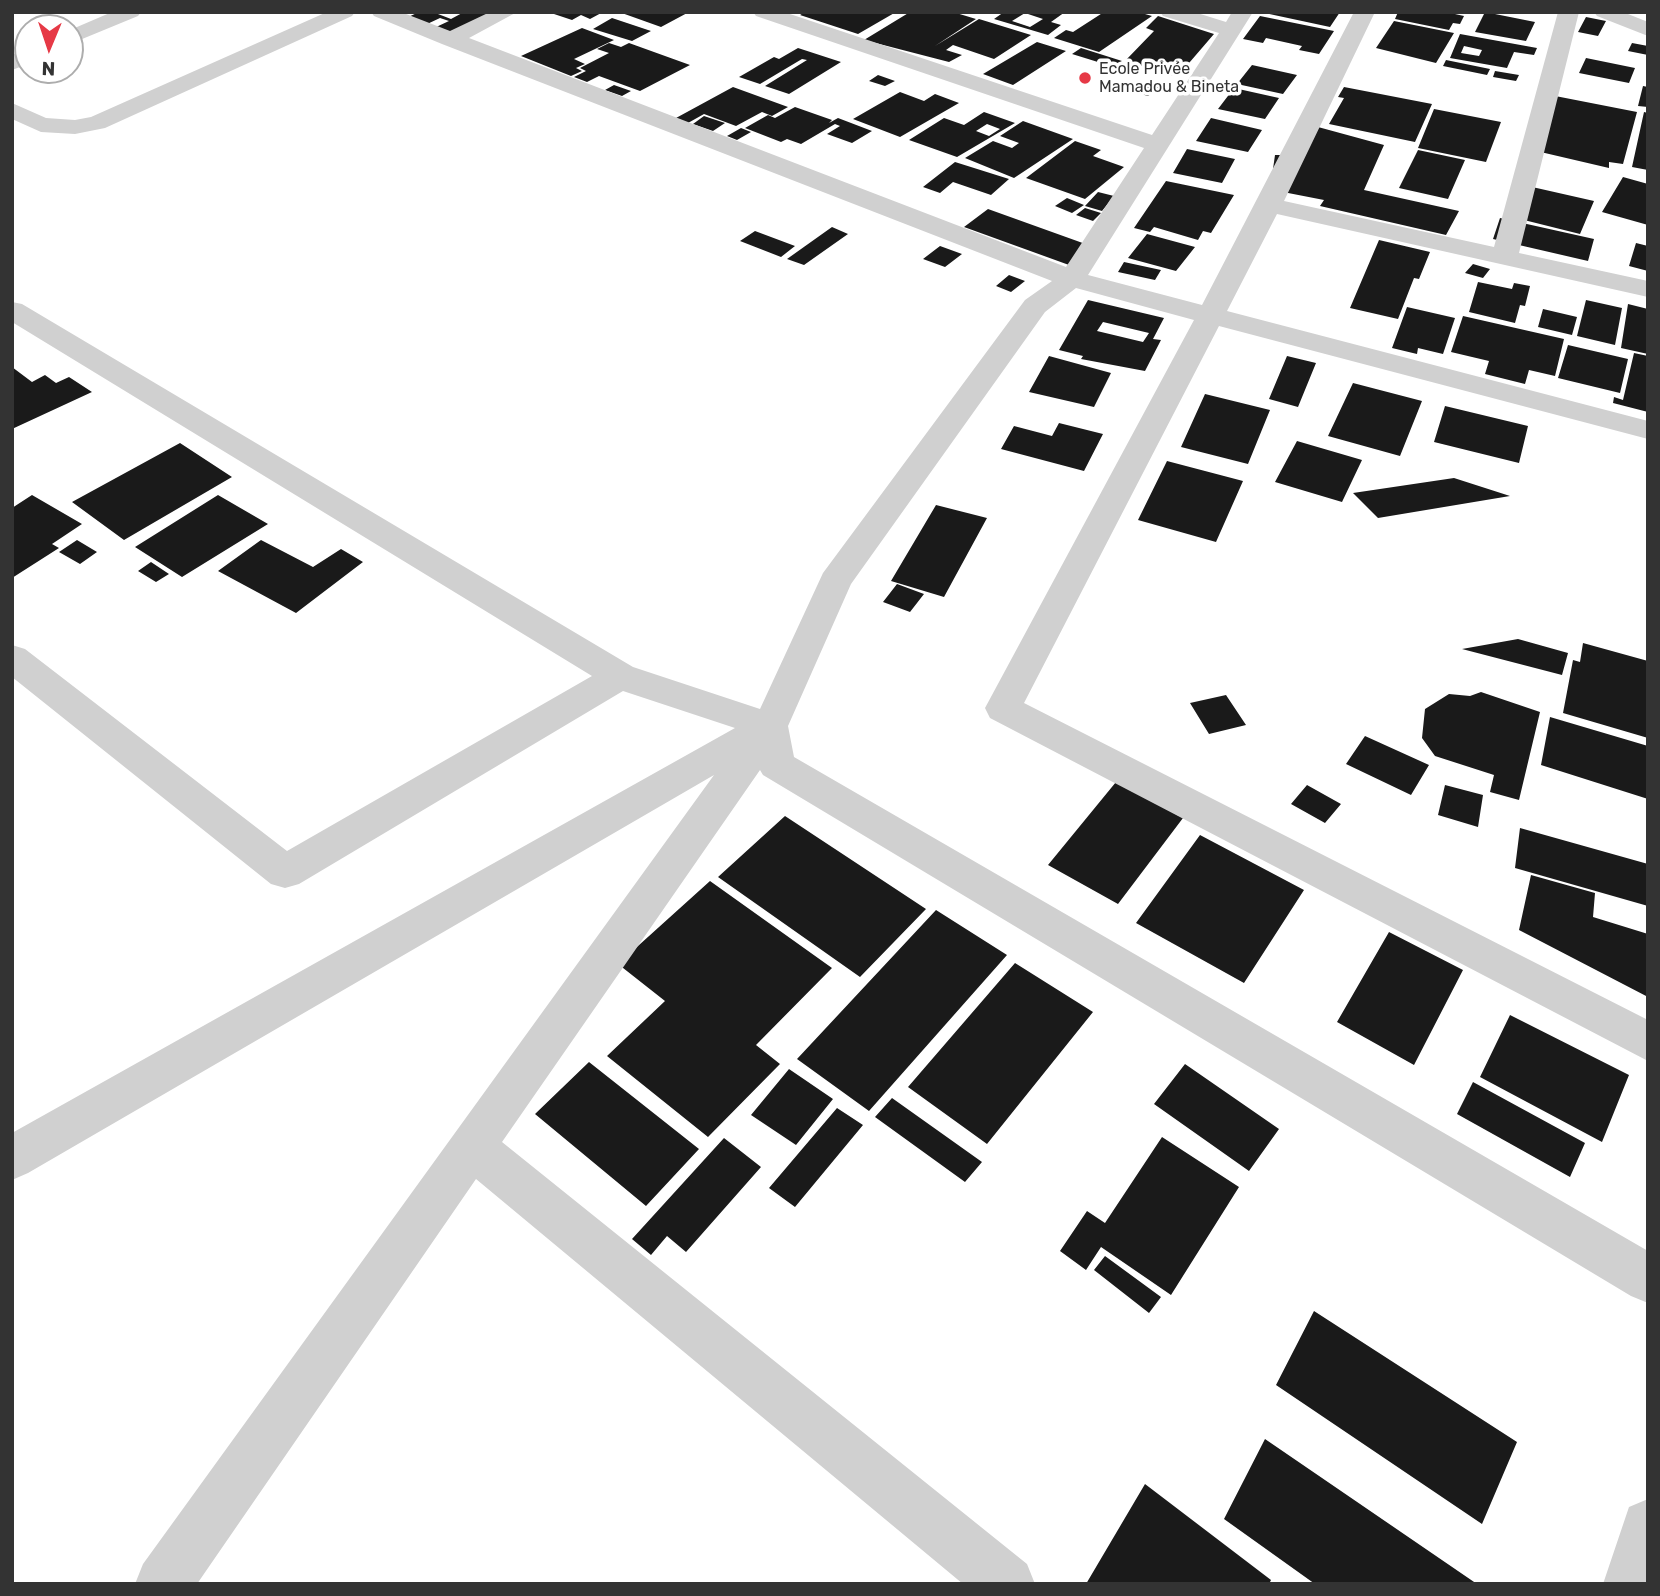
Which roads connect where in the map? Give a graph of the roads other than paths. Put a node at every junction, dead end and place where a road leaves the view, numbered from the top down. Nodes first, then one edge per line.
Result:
1 (131, 12) edge
2 (345, 12) edge
3 (381, 12) edge
4 (507, 12) edge
5 (763, 12) edge
6 (1170, 12) edge
7 (1365, 12) edge
8 (1569, 12) edge
9 (1604, 12) edge
10 (1238, 21) edge
11 (1648, 30) edge
12 (84, 32) edge
13 (450, 39) junction
14 (12, 110) edge
15 (1158, 145) junction
16 (1269, 205) junction
17 (1505, 257) junction
18 (1072, 279) junction
19 (1648, 289) edge
20 (15, 314) edge
21 (1212, 316) junction
22 (1648, 430) edge
23 (12, 658) edge
24 (620, 676) junction
25 (770, 726) junction
26 (1648, 1042) edge
27 (472, 1147) junction
28 (12, 1158) edge
29 (1648, 1279) edge
30 (1648, 1526) edge
31 (163, 1584) edge
32 (1007, 1584) edge
33 (1631, 1584) edge

1 - 12 street
2 - 14 street
3 - 13 street
4 - 13 street
5 - 15 street
6 - 10 street
7 - 16 street
8 - 17 street
9 - 11 street
10 - 15 street
13 - 18 street
15 - 18 street
16 - 17 street
16 - 21 street
17 - 19 street
18 - 21 street
18 - 25 street
20 - 24 street
21 - 22 street
21 - 26 street
23 - 24 street
24 - 25 street
25 - 27 street
25 - 28 street
25 - 29 street
27 - 31 street
27 - 32 street
30 - 33 street

